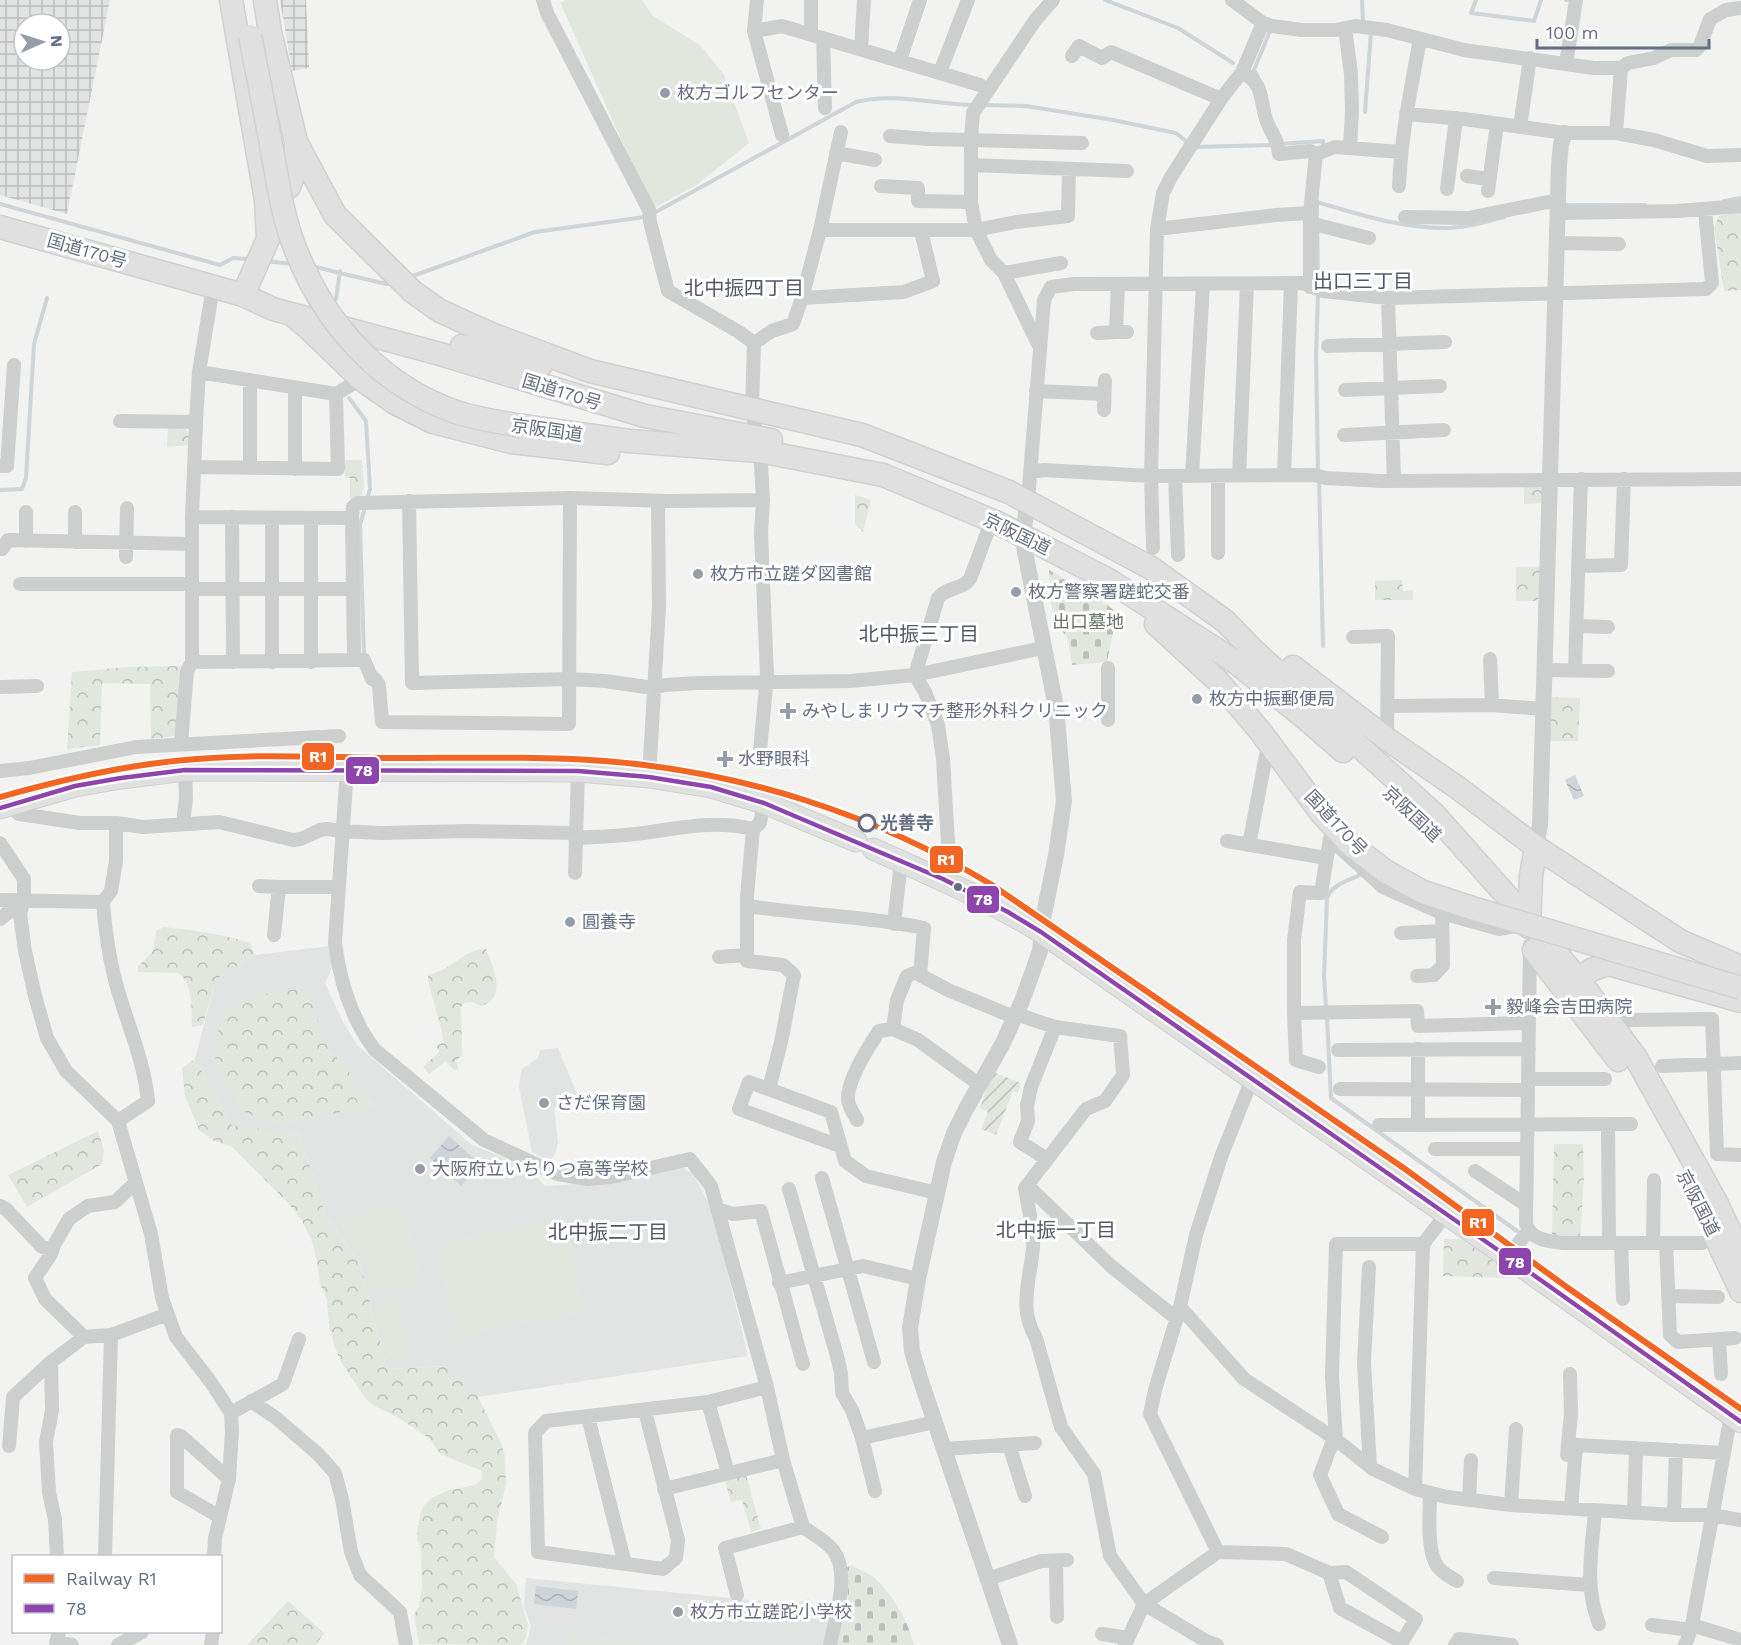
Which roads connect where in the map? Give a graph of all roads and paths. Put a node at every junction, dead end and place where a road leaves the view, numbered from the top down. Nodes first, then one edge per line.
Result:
1 (231, 0) edge
2 (245, 0) edge
3 (265, 0) edge
4 (543, 0) edge
5 (757, 0) edge
6 (811, 0) edge
7 (864, 0) edge
8 (920, 0) edge
9 (968, 0) edge
10 (1053, 0) edge
11 (1232, 0) edge
12 (1576, 0) edge
13 (1741, 8) edge
14 (1263, 23) junction
15 (1345, 28) junction
16 (754, 31) junction
17 (817, 36) junction
18 (1420, 39) junction
19 (861, 48) junction
20 (1072, 57) dead end
21 (1530, 58) junction
22 (900, 60) junction
23 (1566, 64) junction
24 (1621, 68) junction
25 (939, 72) junction
26 (1242, 72) junction
27 (1221, 99) junction
28 (982, 100) junction
29 (825, 108) dead end
30 (1406, 114) junction
31 (1456, 118) junction
32 (1497, 124) junction
33 (1520, 127) junction
34 (841, 132) dead end
35 (1565, 133) junction
36 (1616, 133) junction
37 (782, 135) dead end
38 (890, 136) dead end
39 (971, 139) junction
40 (296, 142) junction
41 (1082, 142) dead end
42 (1350, 148) junction
43 (1401, 152) junction
44 (837, 153) junction
45 (1317, 154) junction
46 (1741, 155) edge
47 (875, 160) dead end
48 (971, 165) junction
49 (1069, 169) junction
50 (1128, 171) dead end
51 (1467, 176) dead end
52 (1445, 182) dead end
53 (881, 186) dead end
54 (1399, 186) dead end
55 (266, 200) junction
56 (971, 202) junction
57 (1741, 206) edge
58 (1558, 207) junction
59 (1705, 210) junction
60 (1405, 217) dead end
61 (1314, 222) junction
62 (0, 227) edge
63 (1157, 229) junction
64 (820, 230) junction
65 (976, 230) junction
66 (921, 231) junction
67 (1369, 238) dead end
68 (1557, 243) junction
69 (1619, 244) dead end
70 (1061, 263) dead end
71 (1004, 273) junction
72 (1157, 283) junction
73 (1291, 283) junction
74 (1118, 284) junction
75 (1203, 284) junction
76 (1247, 284) junction
77 (213, 287) junction
78 (1316, 289) junction
79 (1556, 294) junction
80 (243, 295) junction
81 (802, 298) junction
82 (1388, 298) junction
83 (291, 314) junction
84 (1097, 333) dead end
85 (1445, 342) dead end
86 (754, 344) junction
87 (1390, 344) junction
88 (1328, 346) dead end
89 (1041, 349) junction
90 (14, 365) dead end
91 (590, 371) junction
92 (200, 372) junction
93 (361, 379) junction
94 (250, 380) junction
95 (1440, 386) dead end
96 (295, 388) junction
97 (1390, 388) junction
98 (1345, 390) dead end
99 (1036, 391) junction
100 (336, 394) junction
101 (752, 409) junction
102 (1104, 410) dead end
103 (120, 421) dead end
104 (5, 422) edge
105 (196, 422) junction
106 (1444, 430) dead end
107 (1391, 433) junction
108 (1344, 435) dead end
109 (759, 451) junction
110 (0, 466) edge
111 (195, 467) junction
112 (250, 468) junction
113 (295, 469) junction
114 (1030, 472) junction
115 (1239, 475) junction
116 (1284, 475) junction
117 (1151, 476) junction
118 (1175, 476) junction
119 (1192, 476) junction
120 (1218, 476) junction
121 (1549, 479) junction
122 (1581, 479) junction
123 (1624, 479) junction
124 (1741, 479) edge
125 (1394, 480) junction
126 (570, 498) junction
127 (763, 500) junction
128 (1028, 500) junction
129 (409, 501) junction
130 (658, 501) junction
131 (127, 508) dead end
132 (26, 512) dead end
133 (75, 512) dead end
134 (192, 517) junction
135 (232, 517) junction
136 (272, 518) junction
137 (352, 518) junction
138 (311, 519) junction
139 (992, 520) junction
140 (1023, 535) junction
141 (26, 541) junction
142 (75, 542) junction
143 (126, 542) junction
144 (192, 544) junction
145 (1153, 548) dead end
146 (0, 549) edge
147 (1218, 554) dead end
148 (1178, 555) dead end
149 (126, 557) dead end
150 (1579, 566) junction
151 (1107, 579) junction
152 (20, 584) dead end
153 (192, 586) junction
154 (232, 589) junction
155 (271, 589) junction
156 (311, 589) junction
157 (353, 589) junction
158 (1225, 621) junction
159 (1577, 626) junction
160 (1608, 627) dead end
161 (1353, 637) dead end
162 (1043, 648) junction
163 (1490, 659) dead end
164 (354, 660) junction
165 (192, 662) junction
166 (233, 662) junction
167 (272, 662) junction
168 (312, 662) junction
169 (1108, 668) dead end
170 (1544, 670) junction
171 (1575, 670) junction
172 (1608, 671) dead end
173 (915, 675) junction
174 (570, 679) junction
175 (766, 682) junction
176 (37, 686) dead end
177 (0, 687) edge
178 (653, 688) junction
179 (1491, 705) junction
180 (1389, 706) junction
181 (1543, 709) junction
182 (1108, 720) dead end
183 (1246, 729) dead end
184 (339, 736) dead end
185 (1388, 739) junction
186 (181, 743) junction
187 (1266, 755) junction
188 (759, 761) dead end
189 (347, 769) junction
190 (185, 770) junction
191 (0, 771) edge
192 (578, 771) junction
193 (649, 777) junction
194 (765, 803) junction
195 (3, 805) edge
196 (116, 823) junction
197 (183, 824) junction
198 (753, 829) junction
199 (342, 831) junction
200 (575, 836) junction
201 (1330, 838) junction
202 (1227, 841) dead end
203 (0, 843) edge
204 (948, 843) dead end
205 (1249, 844) junction
206 (1535, 852) junction
207 (1326, 858) junction
208 (901, 862) junction
209 (575, 873) dead end
210 (259, 885) dead end
211 (339, 886) junction
212 (279, 887) junction
213 (24, 899) junction
214 (0, 900) edge
215 (103, 902) junction
216 (748, 906) junction
217 (1442, 913) junction
218 (0, 919) edge
219 (894, 924) junction
220 (1525, 930) junction
221 (1442, 931) junction
222 (1041, 932) junction
223 (1401, 933) dead end
224 (274, 935) dead end
225 (746, 955) junction
226 (719, 957) dead end
227 (1741, 967) edge
228 (920, 971) junction
229 (1417, 976) dead end
230 (1741, 976) edge
231 (1579, 980) junction
232 (1741, 988) edge
233 (1741, 1001) edge
234 (1294, 1013) junction
235 (1013, 1014) junction
236 (1628, 1020) dead end
237 (1529, 1023) junction
238 (1054, 1027) junction
239 (893, 1029) junction
240 (1418, 1049) junction
241 (1529, 1049) junction
242 (1338, 1050) dead end
243 (1741, 1063) edge
244 (1713, 1064) junction
245 (1662, 1066) dead end
246 (1319, 1067) dead end
247 (1252, 1079) junction
248 (1605, 1079) dead end
249 (1528, 1084) junction
250 (980, 1085) junction
251 (769, 1089) junction
252 (1340, 1089) dead end
253 (1418, 1089) junction
254 (857, 1120) dead end
255 (118, 1121) junction
256 (1528, 1123) junction
257 (1418, 1124) junction
258 (1608, 1124) junction
259 (1631, 1124) dead end
260 (1379, 1125) dead end
261 (840, 1146) junction
262 (1435, 1149) dead end
263 (1527, 1149) junction
264 (1741, 1155) edge
265 (1047, 1159) junction
266 (1475, 1171) dead end
267 (822, 1178) dead end
268 (1654, 1180) dead end
269 (135, 1183) junction
270 (1027, 1185) junction
271 (789, 1189) dead end
272 (937, 1193) junction
273 (1526, 1205) junction
274 (0, 1206) edge
275 (717, 1209) junction
276 (1446, 1214) junction
277 (1528, 1231) junction
278 (1615, 1243) junction
279 (1660, 1243) junction
280 (1702, 1243) dead end
281 (1423, 1244) junction
282 (51, 1249) junction
283 (1741, 1255) edge
284 (1508, 1257) junction
285 (1369, 1267) dead end
286 (848, 1270) junction
287 (814, 1276) junction
288 (918, 1279) junction
289 (780, 1283) junction
290 (1741, 1291) edge
291 (1668, 1296) junction
292 (1718, 1297) dead end
293 (1623, 1299) dead end
294 (1179, 1313) junction
295 (168, 1314) junction
296 (111, 1335) junction
297 (84, 1337) junction
298 (1735, 1338) dead end
299 (299, 1339) dead end
300 (1719, 1339) junction
301 (51, 1362) junction
302 (874, 1362) dead end
303 (803, 1364) dead end
304 (1570, 1374) dead end
305 (1722, 1374) dead end
306 (767, 1387) junction
307 (251, 1401) junction
308 (708, 1402) junction
309 (645, 1411) junction
310 (231, 1413) junction
311 (588, 1417) junction
312 (1736, 1419) edge
313 (935, 1422) junction
314 (1516, 1429) dead end
315 (862, 1438) junction
316 (1335, 1439) junction
317 (1035, 1443) dead end
318 (1009, 1445) junction
319 (9, 1446) dead end
320 (1636, 1448) junction
321 (944, 1449) junction
322 (1676, 1450) junction
323 (1724, 1453) junction
324 (783, 1460) junction
325 (1471, 1460) dead end
326 (1370, 1467) junction
327 (728, 1473) junction
328 (230, 1479) junction
329 (664, 1489) junction
330 (1415, 1489) junction
331 (875, 1491) dead end
332 (1430, 1493) junction
333 (1025, 1496) dead end
334 (1469, 1500) junction
335 (1511, 1505) junction
336 (1568, 1509) junction
337 (1595, 1510) junction
338 (1634, 1513) junction
339 (1674, 1515) junction
340 (1712, 1515) junction
341 (220, 1517) junction
342 (1741, 1520) edge
343 (803, 1527) junction
344 (1382, 1537) dead end
345 (1218, 1552) junction
346 (57, 1555) edge
347 (105, 1555) edge
348 (214, 1555) edge
349 (625, 1564) junction
350 (1329, 1573) junction
351 (1494, 1578) dead end
352 (988, 1580) junction
353 (1457, 1581) dead end
354 (1589, 1585) junction
355 (737, 1595) dead end
356 (1144, 1605) junction
357 (1057, 1617) dead end
358 (1599, 1624) dead end
359 (1652, 1625) dead end
360 (1691, 1628) junction
361 (59, 1633) edge
362 (140, 1633) edge
363 (1102, 1634) dead end
364 (1741, 1640) edge
365 (1127, 1642) edge
366 (1209, 1644) edge
367 (72, 1645) edge
368 (118, 1645) edge
369 (406, 1645) edge
370 (830, 1645) edge
371 (1010, 1645) edge
372 (1455, 1645) edge
373 (1512, 1645) edge
374 (1685, 1645) edge

1 - 55 highway
2 - 109 highway, 京阪国道, bridge
3 - 40 highway, 京阪国道
4 - 86 street
5 - 16 street
6 - 17 street
7 - 19 street
8 - 22 street
9 - 25 street
10 - 28 street
11 - 14 street
12 - 23 street
13 - 24 street
14 - 15 street
14 - 26 street
15 - 18 street
15 - 42 street
16 - 17 street
16 - 37 street
17 - 19 street
17 - 29 street
18 - 21 street
18 - 30 street
19 - 22 street
20 - 27 street
21 - 23 street
21 - 33 street
22 - 25 street
23 - 24 street
24 - 36 street
25 - 28 street
26 - 27 street
26 - 45 street
27 - 63 street
28 - 39 street
30 - 31 street
30 - 43 street
31 - 32 street
31 - 52 street
32 - 33 street
32 - 51 street
33 - 35 street
34 - 44 street
35 - 36 street
35 - 58 street
36 - 46 street
38 - 39 street
39 - 41 street
39 - 48 street
40 - 55 highway
40 - 91 highway, 京阪国道
42 - 43 street
42 - 45 street
43 - 54 street
44 - 47 street
44 - 64 street
45 - 61 street
48 - 49 street
48 - 56 street
49 - 50 street
49 - 65 street
53 - 56 street
55 - 80 highway
56 - 65 street
57 - 59 street
58 - 59 street
58 - 60 street
58 - 68 street
59 - 79 street
61 - 63 street
61 - 67 street
61 - 78 street
62 - 77 highway, 国道170号
63 - 72 street
64 - 66 street
64 - 81 street
65 - 66 street
65 - 71 street
66 - 81 street
68 - 69 street
68 - 79 street
70 - 71 street
71 - 89 street
72 - 74 street
72 - 75 street
72 - 117 street
73 - 76 street
73 - 78 street
73 - 116 street
74 - 84 street
74 - 89 street
75 - 76 street
75 - 119 street
76 - 115 street
77 - 80 highway, 国道170号
77 - 92 street
78 - 82 street
79 - 82 street
79 - 121 street
80 - 83 highway, 国道170号
80 - 91 highway, 国道170号
81 - 86 street
82 - 87 street
83 - 93 highway
83 - 109 highway, 国道170号
85 - 87 street
86 - 101 street
87 - 88 street
87 - 97 street
89 - 99 street
90 - 104 street
91 - 101 highway, 京阪国道
92 - 94 street
92 - 105 street
93 - 100 street
93 - 109 highway
94 - 96 street
94 - 112 street
95 - 97 street
96 - 100 street
96 - 113 street
97 - 98 street
97 - 107 street
99 - 102 street
99 - 114 street
100 - 113 street
101 - 109 street
101 - 128 highway, 京阪国道
103 - 105 street
104 - 110 street
105 - 111 street
106 - 107 street
107 - 108 street
107 - 125 street
109 - 127 street
109 - 139 highway, 京阪国道
111 - 112 street
111 - 134 street
112 - 113 street
114 - 117 street
114 - 128 street
115 - 116 street
115 - 120 street
116 - 125 street
117 - 118 street
117 - 145 street
118 - 119 street
118 - 148 street
119 - 120 street
120 - 147 street
121 - 122 street
121 - 125 street
121 - 170 street
122 - 123 street
122 - 150 street
123 - 124 street
123 - 150 street
126 - 129 street
126 - 130 street
126 - 174 street
127 - 130 street
127 - 175 street
128 - 140 street
128 - 158 highway, 京阪国道
129 - 137 street
129 - 174 street
130 - 178 street
131 - 143 street
132 - 141 street
133 - 142 street
134 - 135 street
134 - 144 street
135 - 136 street
135 - 154 street
136 - 138 street
136 - 155 street
137 - 138 street
137 - 157 street
138 - 156 street
139 - 140 highway, 京阪国道
139 - 173 street
140 - 151 highway, 京阪国道
140 - 162 street
141 - 142 street
141 - 146 street
142 - 143 street
143 - 144 street
143 - 149 street
144 - 153 street
150 - 159 street
151 - 220 highway, 京阪国道
151 - 232 highway, 国道170号, bridge
152 - 153 street
153 - 154 street
153 - 165 street
154 - 155 street
154 - 166 street
155 - 156 street
155 - 167 street
156 - 157 street
156 - 168 street
157 - 164 street
158 - 185 highway
158 - 220 highway, 京阪国道
159 - 160 street
159 - 171 street
161 - 180 street
162 - 173 street
162 - 222 street
163 - 179 street
164 - 168 street
164 - 174 street
165 - 166 street
165 - 186 street
166 - 167 street
167 - 168 street
169 - 182 street
170 - 171 street
170 - 181 street
171 - 172 street
173 - 175 street
173 - 204 street
174 - 178 street
175 - 178 street
175 - 188 street
176 - 177 street
178 - 193 street
179 - 180 street
179 - 181 street
180 - 185 street
181 - 206 street
183 - 187 street
184 - 186 street
185 - 206 highway
186 - 191 street
187 - 201 street
187 - 205 street
189 - 190 main road
189 - 192 main road
189 - 199 street
190 - 195 main road
190 - 197 street
192 - 193 main road
192 - 200 street
193 - 194 main road
194 - 198 street
194 - 208 main road
195 - 196 street
196 - 197 street
196 - 215 street
197 - 199 street
198 - 200 street
198 - 216 street
199 - 200 street
199 - 211 street
200 - 209 street
201 - 207 street
201 - 217 street
202 - 205 street
203 - 213 street
205 - 207 street
206 - 220 highway
206 - 227 highway
206 - 230 highway
207 - 234 street
208 - 219 street
208 - 222 main road
210 - 212 street
211 - 212 street
211 - 275 street
212 - 224 street
213 - 214 street
213 - 215 street
213 - 218 street
213 - 255 street
215 - 255 street
216 - 219 street
216 - 225 street
217 - 220 street
217 - 221 street
219 - 228 street
220 - 231 highway, 京阪国道
220 - 237 street
220 - 290 highway, 京阪国道
221 - 223 street
221 - 229 street
222 - 235 street
222 - 247 main road
225 - 226 street
225 - 251 street
228 - 235 street
228 - 239 street
231 - 233 highway
231 - 283 highway, 京阪国道
234 - 237 street
234 - 246 street
235 - 238 street
235 - 250 street
236 - 244 street
237 - 241 street
238 - 265 street
238 - 265 street
239 - 250 street
239 - 254 street
240 - 241 street
240 - 242 street
240 - 253 street
241 - 249 street
243 - 244 street
244 - 245 street
244 - 264 street
247 - 276 main road
247 - 294 street
248 - 249 street
249 - 253 street
249 - 256 street
250 - 272 street
251 - 261 street
251 - 261 street
252 - 253 street
253 - 257 street
255 - 269 street
256 - 257 street
256 - 258 street
256 - 263 street
257 - 260 street
258 - 259 street
258 - 278 street
261 - 272 street
262 - 263 street
263 - 273 street
265 - 270 street
266 - 273 street
267 - 286 street
268 - 279 street
269 - 282 street
269 - 295 street
270 - 294 street
270 - 356 street
271 - 287 street
272 - 288 street
273 - 277 street
274 - 282 street
275 - 289 street
275 - 306 street
276 - 281 street
276 - 284 main road
277 - 278 street
277 - 284 street
278 - 279 street
278 - 293 street
279 - 280 street
279 - 291 street
281 - 316 street
281 - 330 street
282 - 297 street
284 - 312 main road
285 - 326 street
286 - 287 street
286 - 288 street
286 - 302 street
287 - 289 street
287 - 315 street
288 - 313 street
289 - 303 street
291 - 292 street
291 - 300 street
294 - 316 street
294 - 345 street
295 - 296 street
295 - 310 street
296 - 297 street
296 - 347 street
297 - 301 street
298 - 300 street
299 - 307 street
300 - 305 street
301 - 319 street
301 - 346 street
304 - 336 street
306 - 308 street
306 - 324 street
307 - 310 street
307 - 369 street
308 - 309 street
308 - 327 street
309 - 311 street
309 - 329 street
310 - 328 street
311 - 349 street
311 - 349 street
312 - 323 street
313 - 315 street
313 - 321 street
314 - 335 street
315 - 331 street
316 - 326 street
316 - 344 street
317 - 318 street
318 - 321 street
318 - 333 street
320 - 322 street
320 - 336 street
320 - 338 street
321 - 352 street
322 - 323 street
322 - 339 street
323 - 340 street
324 - 327 street
324 - 343 street
325 - 334 street
326 - 330 street
327 - 329 street
328 - 341 street
328 - 341 street
329 - 349 street
330 - 332 street
332 - 334 street
332 - 353 street
334 - 335 street
335 - 336 street
336 - 337 street
337 - 338 street
337 - 354 street
338 - 339 street
339 - 340 street
340 - 342 street
340 - 360 street
341 - 348 street
343 - 355 street
343 - 370 street
345 - 350 street
345 - 356 street
350 - 350 street
351 - 354 street
352 - 357 street
352 - 371 street
354 - 358 street
356 - 365 street
356 - 366 street
359 - 360 street
360 - 364 street
360 - 374 street
361 - 367 street
362 - 368 street
363 - 365 street
372 - 373 street

